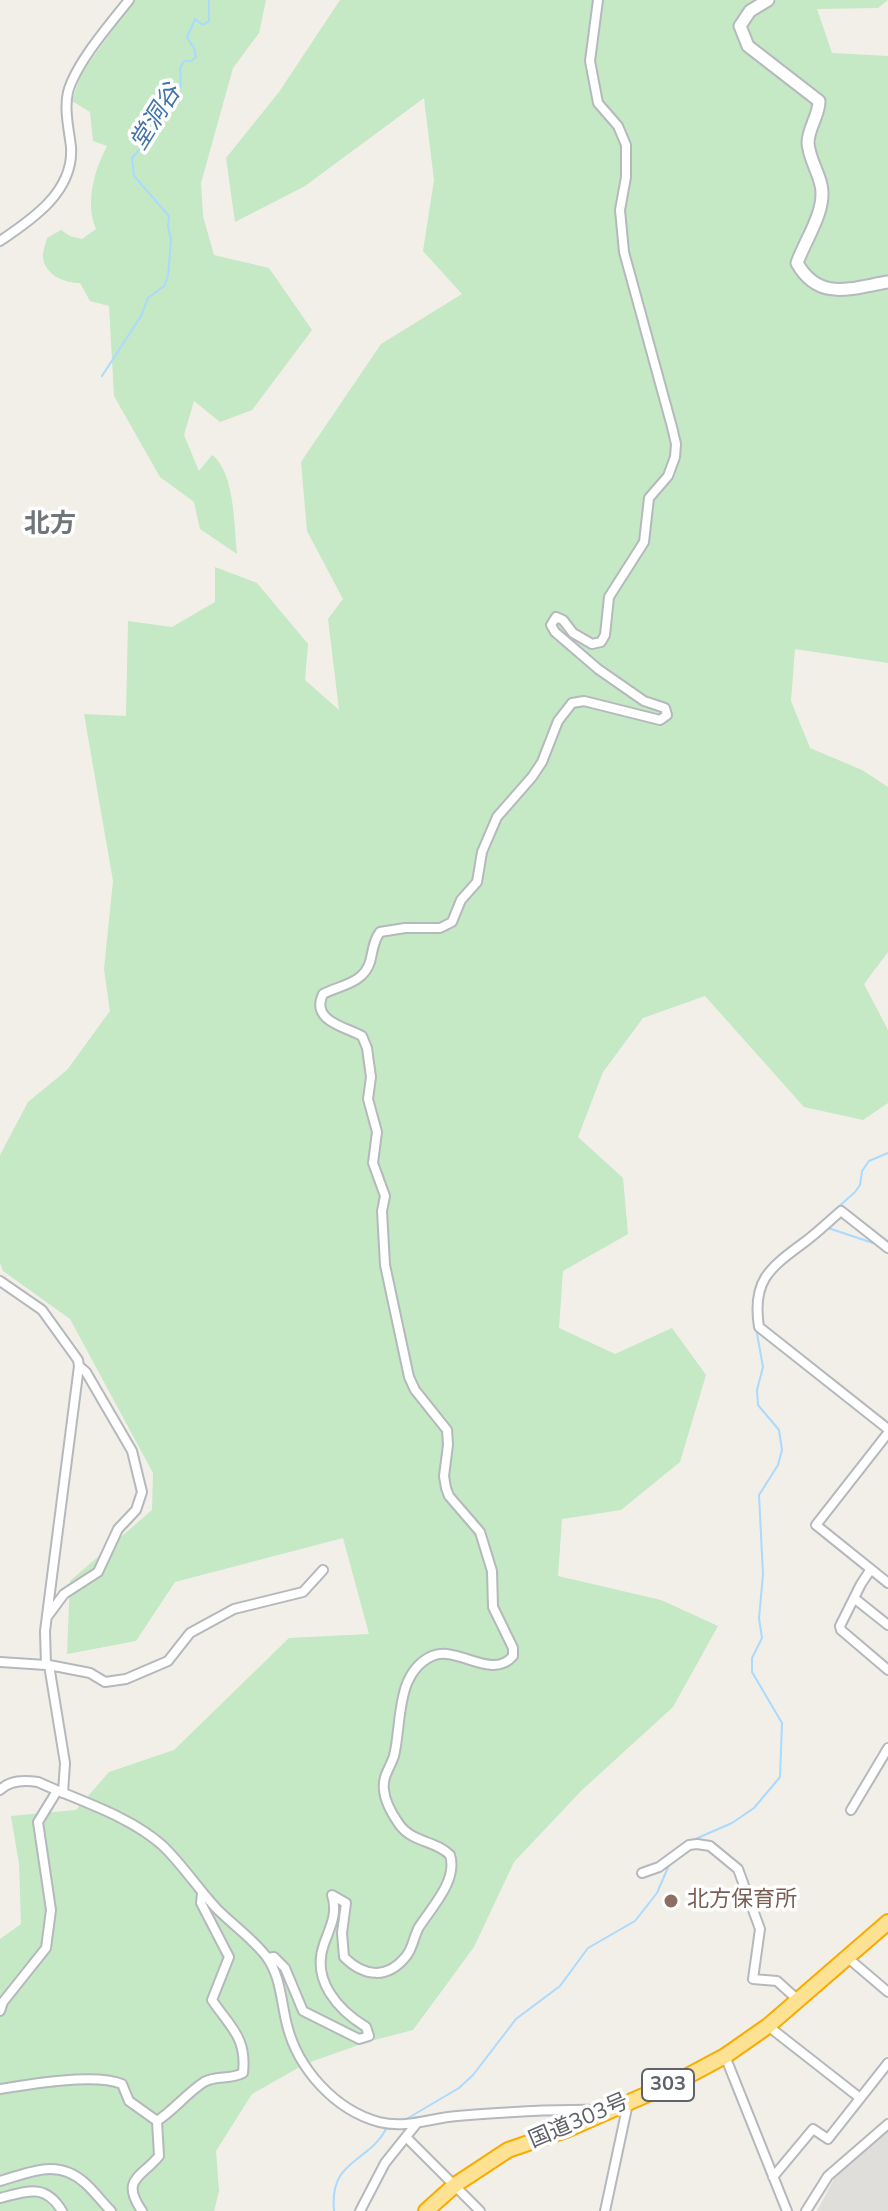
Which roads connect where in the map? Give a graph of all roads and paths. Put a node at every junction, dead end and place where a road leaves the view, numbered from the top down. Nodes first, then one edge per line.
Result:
1 (129, 0) edge
2 (598, 0) edge
3 (768, 0) edge
4 (0, 241) edge
5 (888, 282) edge
6 (888, 1248) edge
7 (0, 1281) edge
8 (79, 1366) junction
9 (888, 1431) edge
10 (871, 1569) junction
11 (323, 1570) dead end
12 (888, 1583) edge
13 (854, 1598) junction
14 (46, 1617) junction
15 (888, 1625) edge
16 (0, 1662) edge
17 (48, 1665) junction
18 (888, 1670) edge
19 (888, 1748) edge
20 (0, 1790) edge
21 (60, 1792) junction
22 (851, 1810) dead end
23 (642, 1873) dead end
24 (202, 1893) junction
25 (888, 1922) edge
26 (268, 1958) junction
27 (848, 1958) junction
28 (888, 1992) edge
29 (798, 2000) junction
30 (0, 2011) edge
31 (768, 2026) junction
32 (725, 2056) junction
33 (888, 2063) edge
34 (0, 2089) edge
35 (860, 2098) junction
36 (626, 2102) junction
37 (606, 2110) junction
38 (157, 2121) junction
39 (417, 2123) junction
40 (888, 2124) edge
41 (406, 2137) junction
42 (773, 2177) junction
43 (0, 2181) edge
44 (455, 2185) junction
45 (0, 2198) edge
46 (476, 2209) edge
47 (785, 2210) edge
48 (62, 2211) edge
49 (111, 2211) edge
50 (142, 2211) edge
51 (360, 2211) edge
52 (426, 2211) edge
53 (605, 2211) edge
54 (806, 2211) edge

1 - 4 street
2 - 26 street
3 - 5 main road
6 - 9 street
7 - 8 street
8 - 14 street
8 - 14 street
9 - 10 street
10 - 12 street
10 - 13 street
11 - 17 street
13 - 15 street
13 - 18 street
14 - 17 street
16 - 17 street
17 - 21 street
19 - 22 street
20 - 21 street
21 - 24 street
21 - 30 street
23 - 29 street
24 - 26 street
24 - 38 street
25 - 27 highway, 国道303号 / 303
26 - 39 street
27 - 28 street
27 - 29 highway, 国道303号 / 303
29 - 31 highway, 国道303号 / 303
31 - 32 highway, 国道303号 / 303
31 - 35 street
32 - 36 highway, 国道303号 / 303
32 - 42 street
33 - 35 street
34 - 38 street
35 - 42 street
36 - 37 highway, 国道303号 / 303
36 - 53 street
37 - 39 street
37 - 44 highway, 国道303号 / 303
38 - 50 street
39 - 41 street
40 - 54 street
41 - 44 street
41 - 51 street
42 - 47 street
43 - 49 street
44 - 46 street
44 - 52 highway, 国道303号 / 303
45 - 48 street

